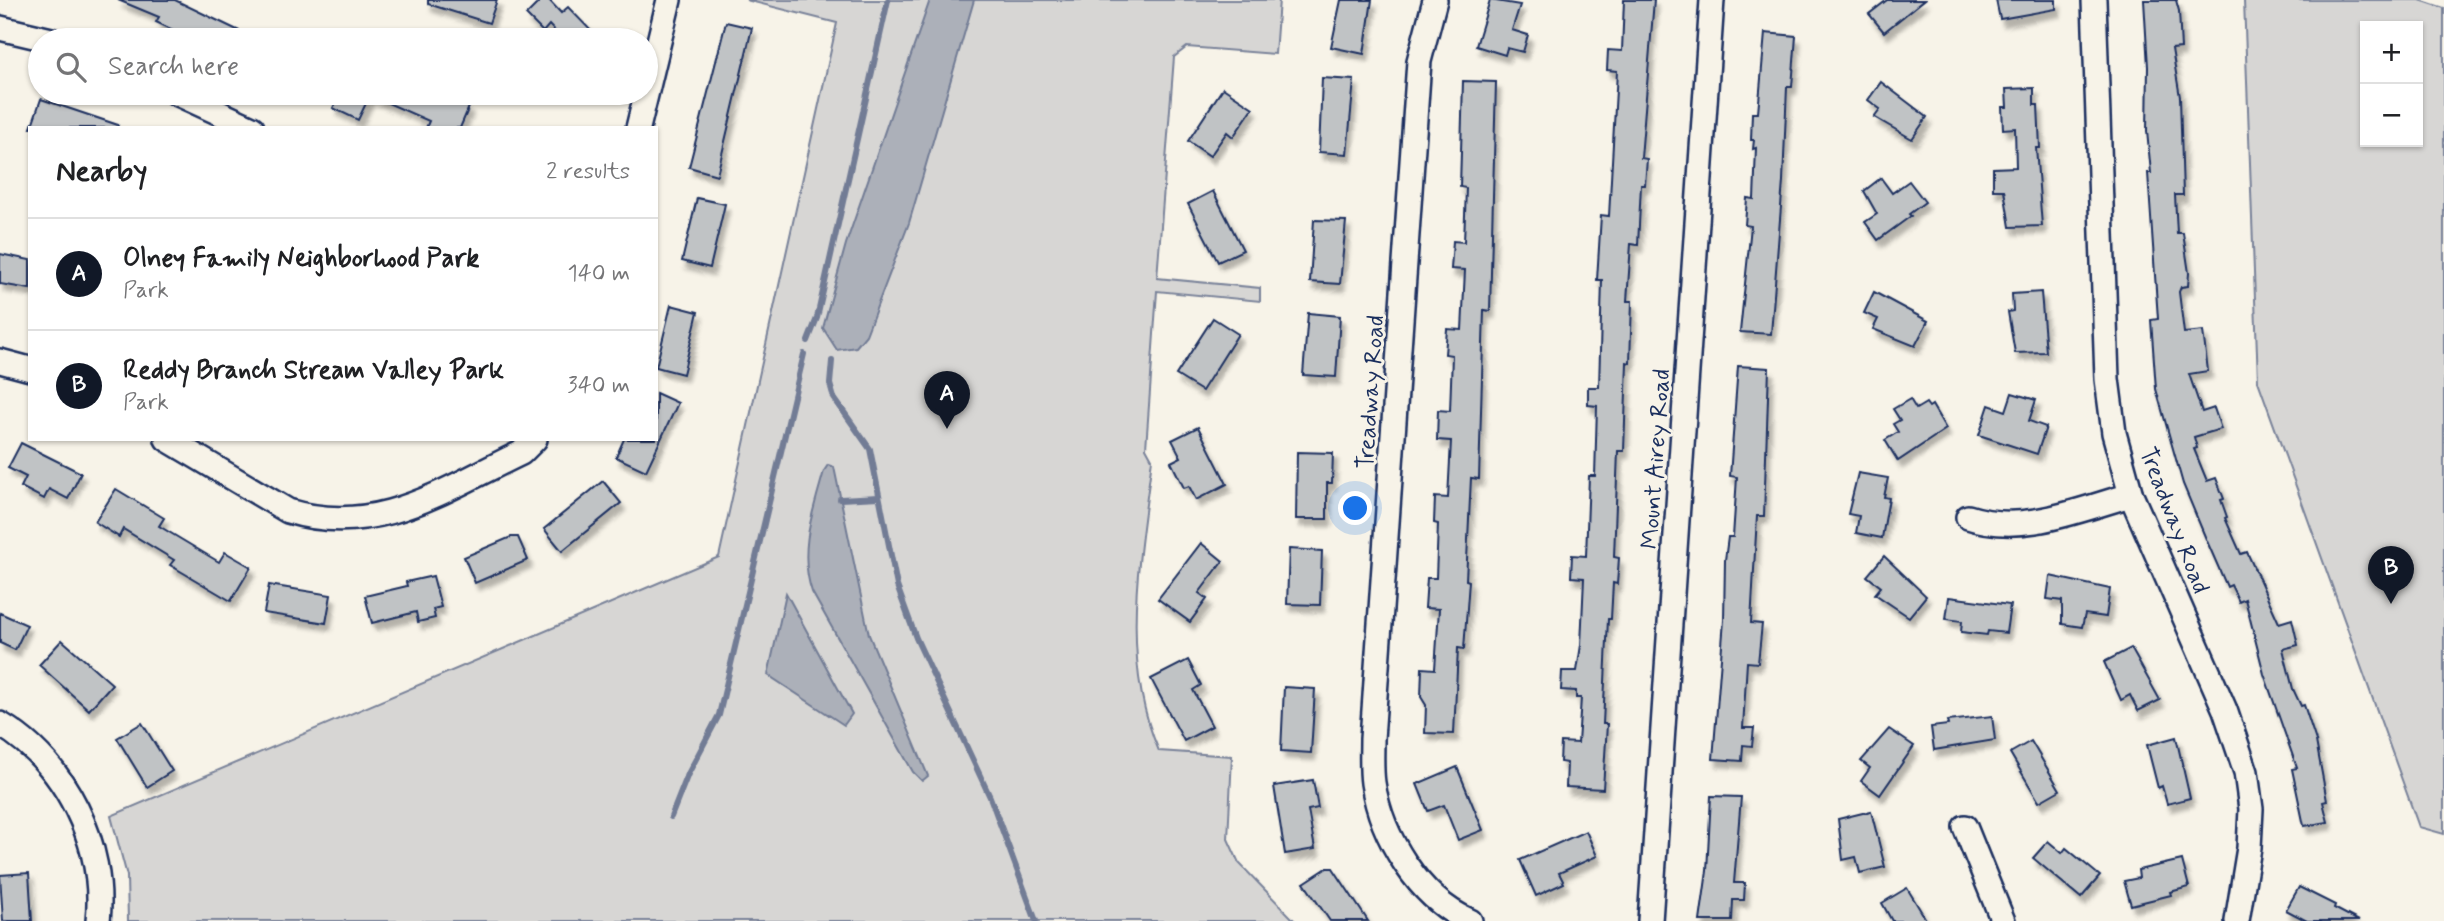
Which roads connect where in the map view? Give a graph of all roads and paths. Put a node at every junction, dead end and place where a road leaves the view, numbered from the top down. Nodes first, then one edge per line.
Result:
1 (669, 0) edge
2 (1434, 0) edge
3 (1712, 0) edge
4 (2094, 0) edge
5 (0, 28) edge
6 (28, 35) edge
7 (658, 45) edge
8 (202, 105) edge
9 (644, 105) edge
10 (248, 126) edge
11 (638, 126) edge
12 (0, 361) edge
13 (28, 368) edge
14 (170, 441) edge
15 (533, 441) edge
16 (2131, 495) junction
17 (1968, 517) dead end
18 (0, 723) edge
19 (1965, 827) dead end
20 (98, 921) edge
21 (1470, 921) edge
22 (1650, 921) edge
23 (2003, 921) edge
24 (2237, 921) edge

1 - 7 street
2 - 21 street, Treadway Road
3 - 22 street, Mount Airey Road
4 - 16 street, Treadway Road
5 - 6 street
8 - 10 street
9 - 11 street
12 - 13 street
14 - 15 street
16 - 17 street
16 - 24 street, Treadway Road
18 - 20 street
19 - 23 street

